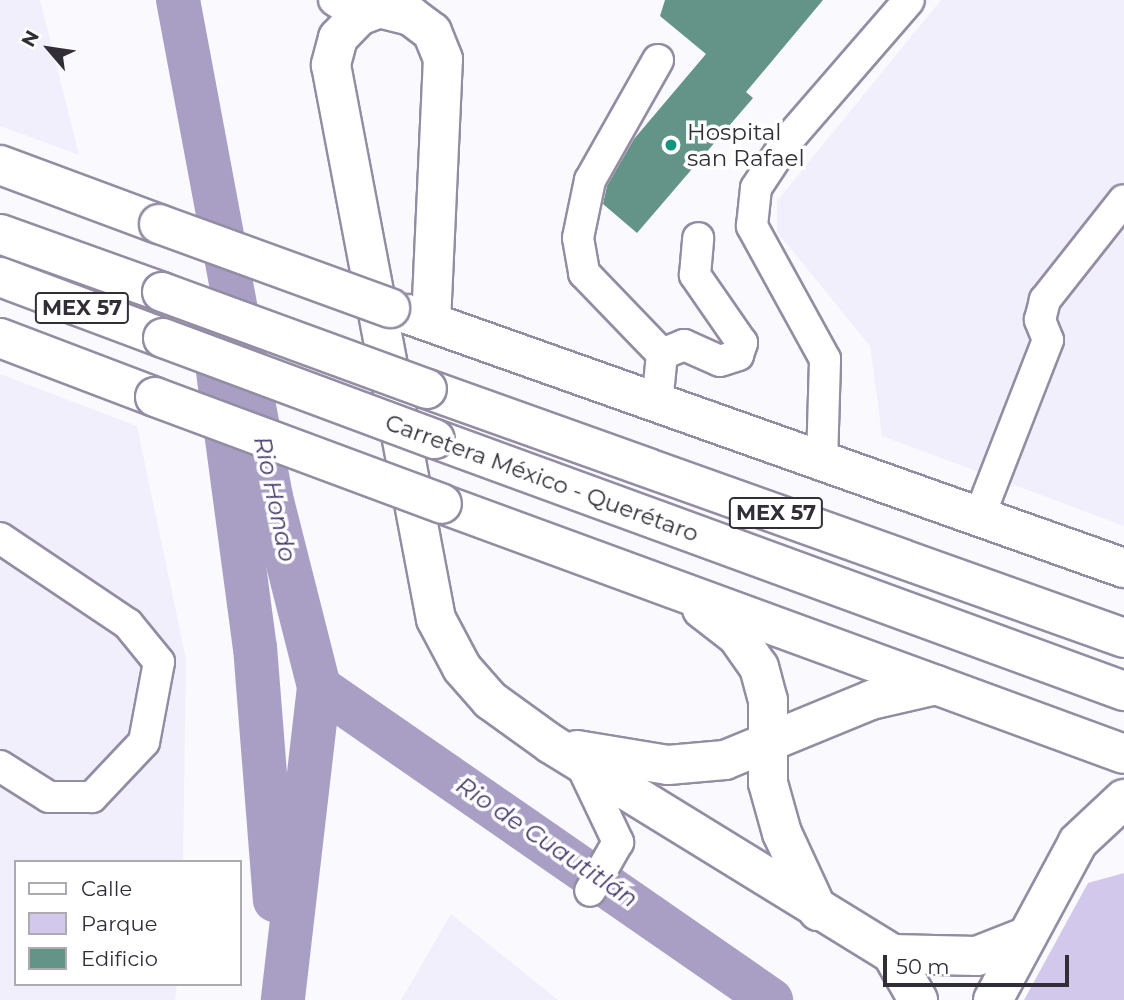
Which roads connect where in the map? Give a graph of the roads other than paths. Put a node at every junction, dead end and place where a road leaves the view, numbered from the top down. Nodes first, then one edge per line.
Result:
1 (909, 0) edge
2 (363, 6) edge
3 (658, 60) dead end
4 (0, 165) edge
5 (1124, 200) edge
6 (0, 234) edge
7 (698, 238) dead end
8 (0, 277) edge
9 (431, 322) junction
10 (0, 338) edge
11 (662, 354) junction
12 (657, 404) junction
13 (822, 462) junction
14 (979, 517) junction
15 (0, 538) edge
16 (1121, 561) edge
17 (684, 595) junction
18 (1124, 638) edge
19 (936, 685) junction
20 (1124, 691) edge
21 (764, 740) junction
22 (565, 753) junction
23 (1124, 754) edge
24 (0, 766) edge
25 (1124, 799) edge
26 (657, 810) junction
27 (614, 848) junction
28 (590, 891) dead end
29 (818, 911) junction
30 (1025, 937) junction
31 (892, 954) junction
32 (918, 1000) edge
33 (993, 1000) edge

1 - 13 lane
2 - 9 main road
2 - 22 main road
3 - 11 lane
4 - 9 main road, bridge
5 - 14 lane
6 - 18 main road, Carretera México - Querétaro / MEX 57, bridge
7 - 11 lane
8 - 20 main road, Carretera México - Querétaro / MEX 57, bridge
9 - 12 main road
10 - 17 main road, bridge
11 - 12 lane
12 - 13 main road
13 - 14 main road
14 - 16 main road
15 - 24 lane
17 - 19 main road
17 - 21 main road
19 - 21 main road
19 - 23 main road
21 - 22 main road
21 - 29 main road
22 - 26 main road
22 - 27 lane
25 - 30 main road
26 - 27 lane
26 - 29 main road
27 - 28 lane
29 - 31 main road
30 - 31 main road
30 - 33 main road
31 - 32 main road

